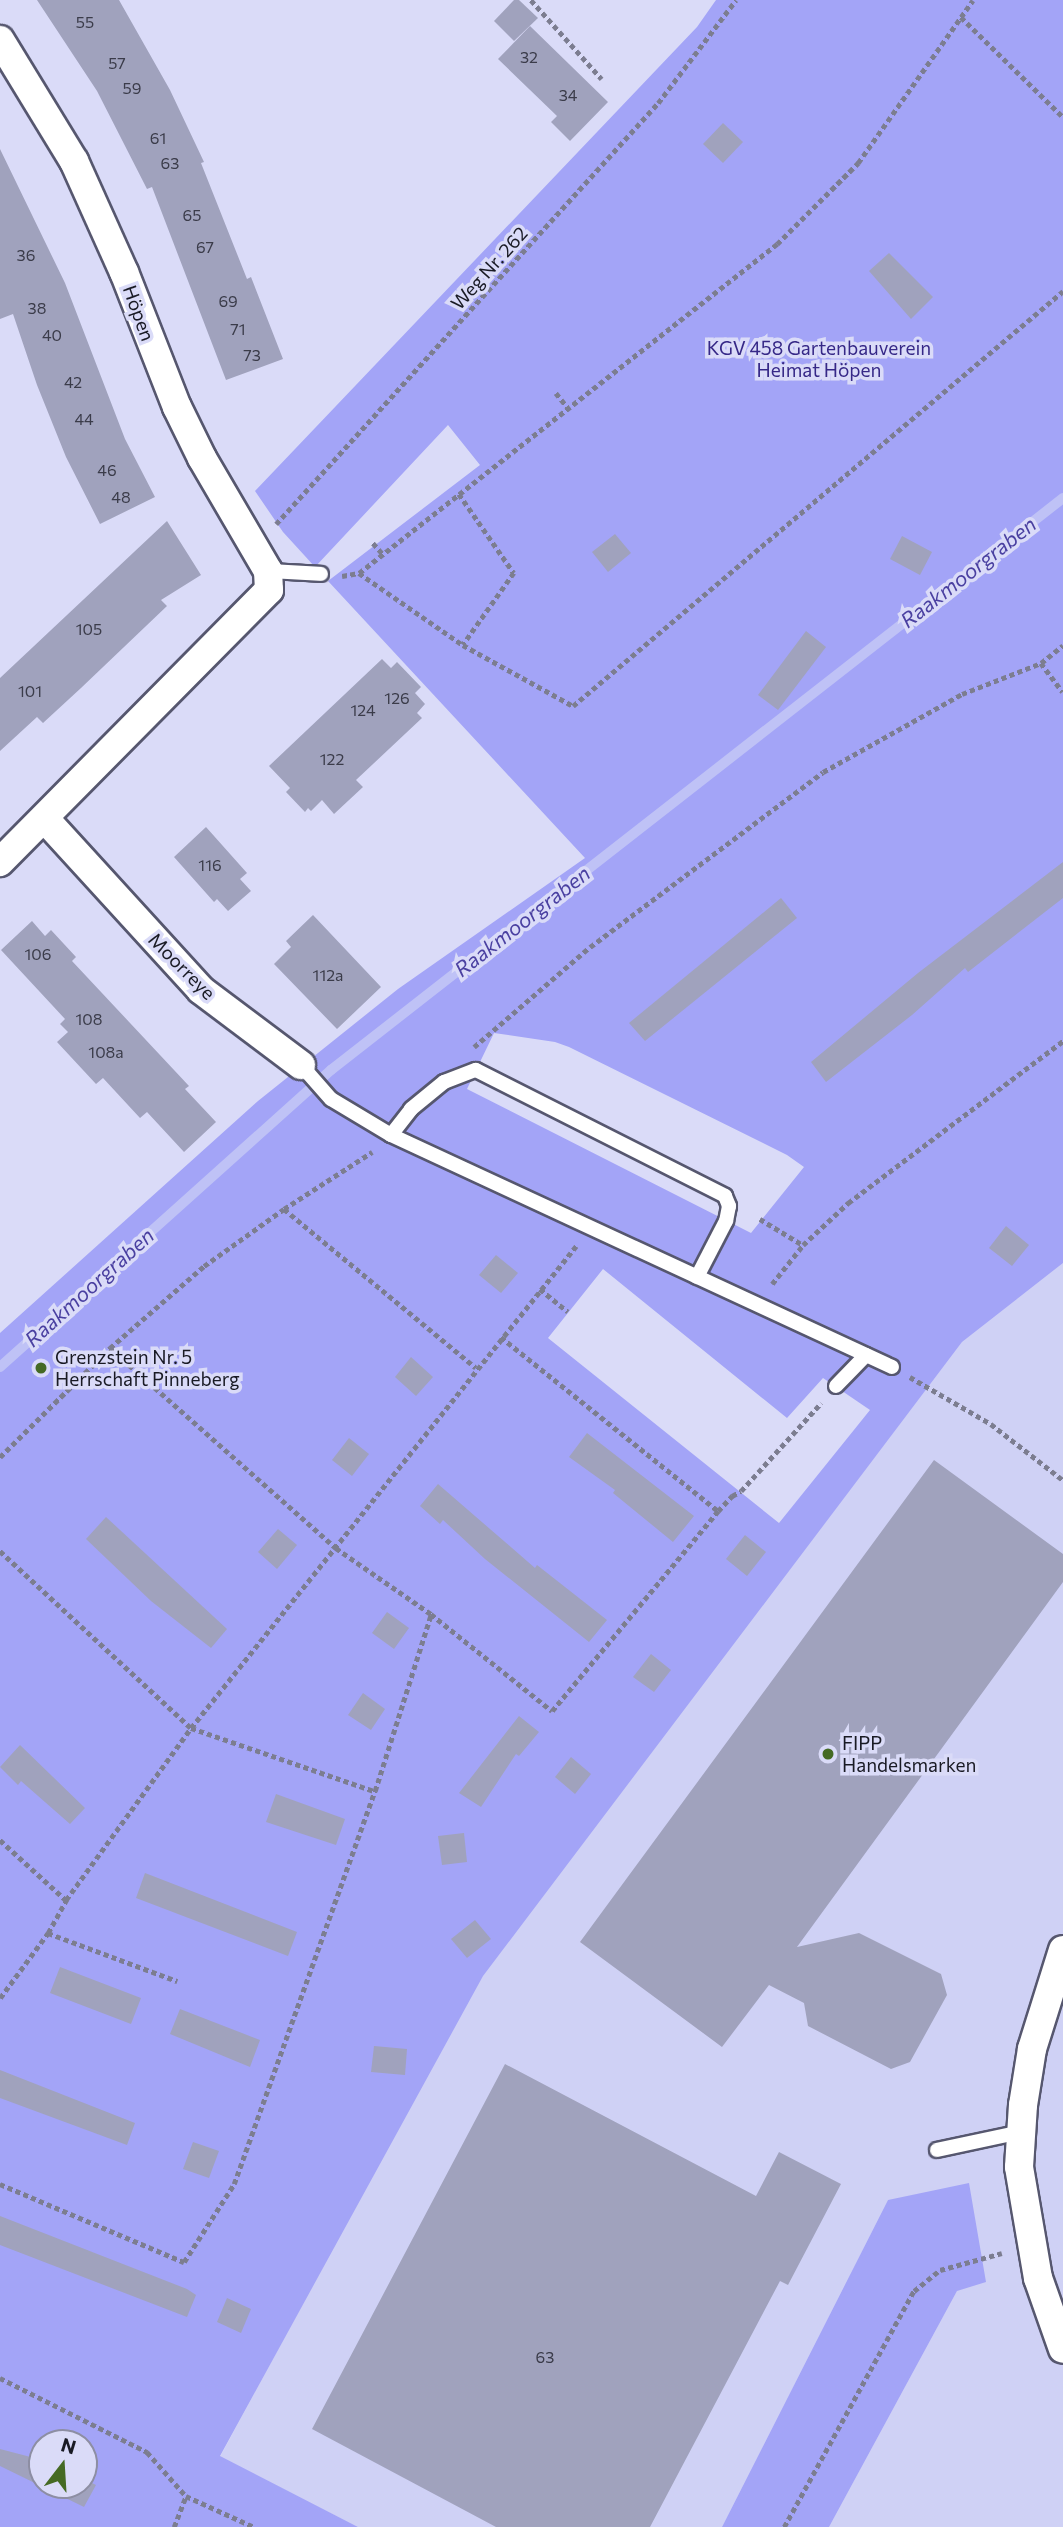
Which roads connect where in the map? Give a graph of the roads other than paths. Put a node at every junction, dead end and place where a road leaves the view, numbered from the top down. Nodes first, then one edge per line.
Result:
1 (0, 40) edge
2 (321, 574) dead end
3 (268, 581) junction
4 (45, 819) junction
5 (0, 862) edge
6 (301, 1066) joint
7 (391, 1135) junction
8 (697, 1277) junction
9 (866, 1355) junction
10 (892, 1367) road end
11 (836, 1386) road end
12 (1063, 1950) edge
13 (1021, 2132) junction
14 (937, 2150) dead end
15 (1063, 2349) edge

1 - 3 street, Höpen
2 - 3 lane
3 - 4 street
4 - 5 street
4 - 6 street, Moorreye
6 - 7 lane, Moorreye
7 - 8 lane, Moorreye
7 - 8 lane
8 - 9 lane, Moorreye
9 - 10 lane, Moorreye
9 - 11 lane
12 - 13 street
13 - 14 lane
13 - 15 street

